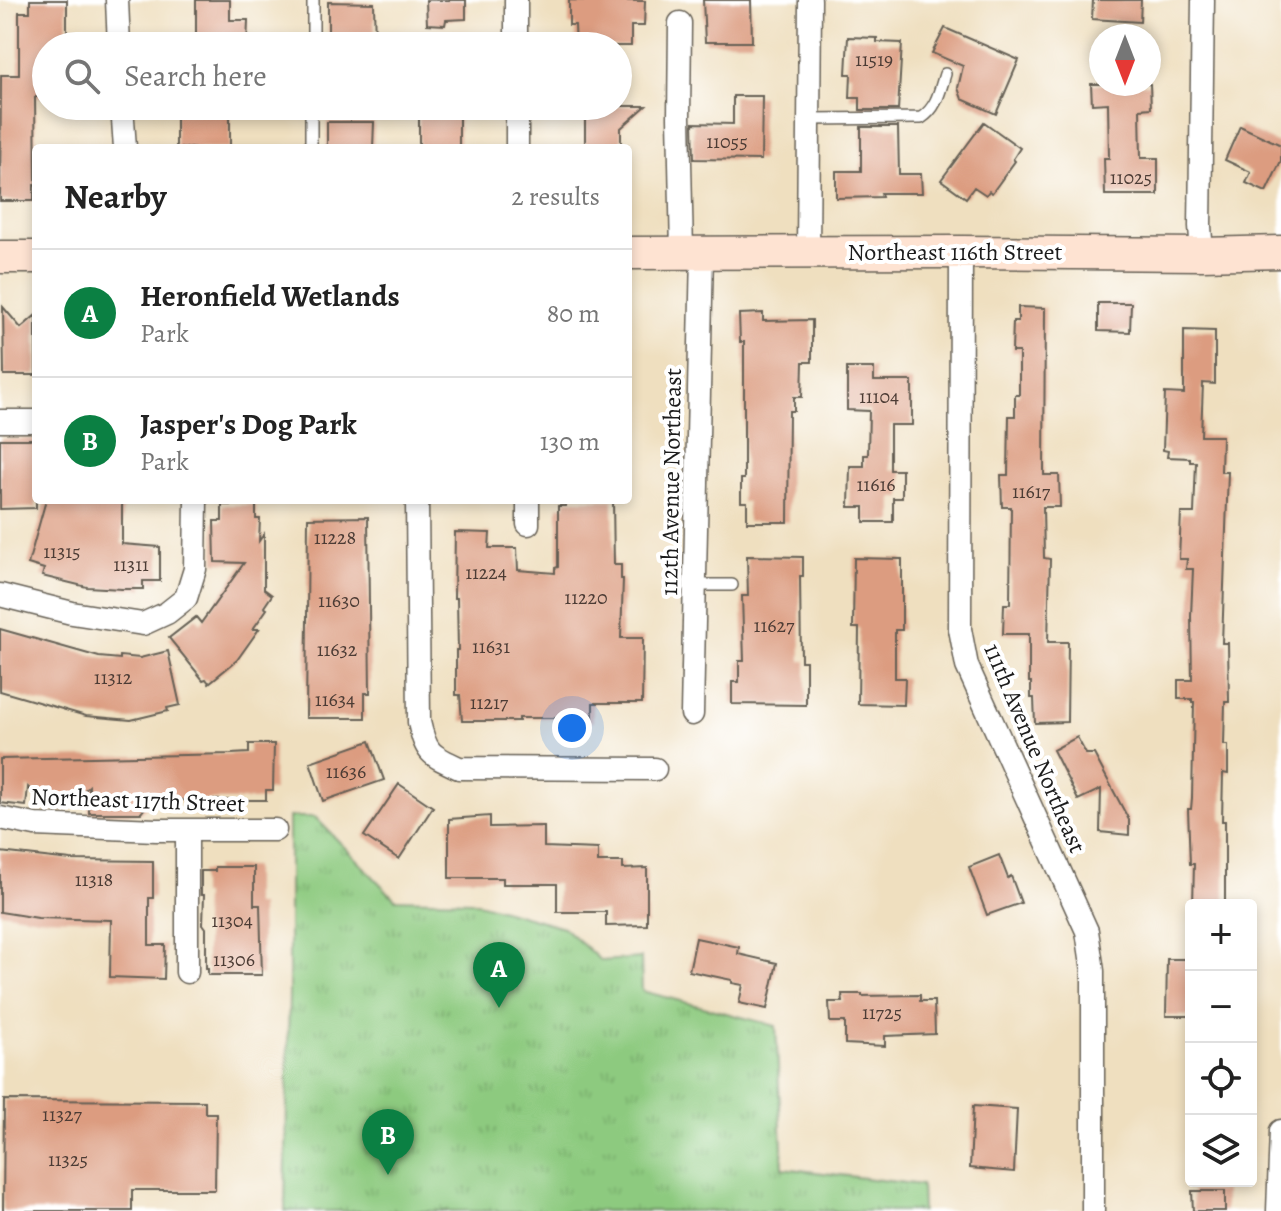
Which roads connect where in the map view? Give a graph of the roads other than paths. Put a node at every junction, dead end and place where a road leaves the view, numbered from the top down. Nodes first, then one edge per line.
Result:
1 (117, 0) edge
2 (313, 0) edge
3 (516, 0) edge
4 (810, 0) edge
5 (1203, 0) edge
6 (680, 23) dead end
7 (118, 32) edge
8 (313, 32) edge
9 (516, 32) edge
10 (945, 74) dead end
11 (809, 119) junction
12 (123, 120) edge
13 (311, 120) edge
14 (517, 120) edge
15 (125, 144) edge
16 (311, 144) edge
17 (517, 144) edge
18 (692, 252) junction
19 (808, 252) junction
20 (961, 252) junction
21 (1281, 252) edge
22 (632, 253) edge
23 (1202, 254) junction
24 (0, 257) edge
25 (32, 257) edge
26 (0, 421) edge
27 (32, 421) edge
28 (196, 504) edge
29 (417, 504) edge
30 (528, 504) edge
31 (528, 524) dead end
32 (695, 585) junction
33 (732, 585) dead end
34 (0, 595) edge
35 (692, 714) dead end
36 (655, 769) dead end
37 (0, 818) edge
38 (187, 830) junction
39 (275, 830) dead end
40 (187, 972) dead end
41 (1281, 1131) edge
42 (1093, 1211) edge
43 (1278, 1211) edge

1 - 7 street
2 - 8 lane
3 - 9 street
4 - 11 street
5 - 23 street
6 - 18 street, 112th Avenue Northeast
10 - 11 lane
11 - 19 street
12 - 15 street
13 - 16 lane
14 - 17 street
18 - 19 street, Northeast 116th Street
18 - 22 street, Northeast 116th Street
18 - 32 street, 112th Avenue Northeast
19 - 20 street, Northeast 116th Street
20 - 23 street, Northeast 116th Street
20 - 42 street, 111th Avenue Northeast
21 - 23 street, Northeast 116th Street
24 - 25 street
26 - 27 street
28 - 34 street
29 - 36 street
30 - 31 street
32 - 33 lane
32 - 35 street, 112th Avenue Northeast
37 - 38 street, Northeast 117th Street
38 - 39 street, Northeast 117th Street
38 - 40 street
41 - 43 street

